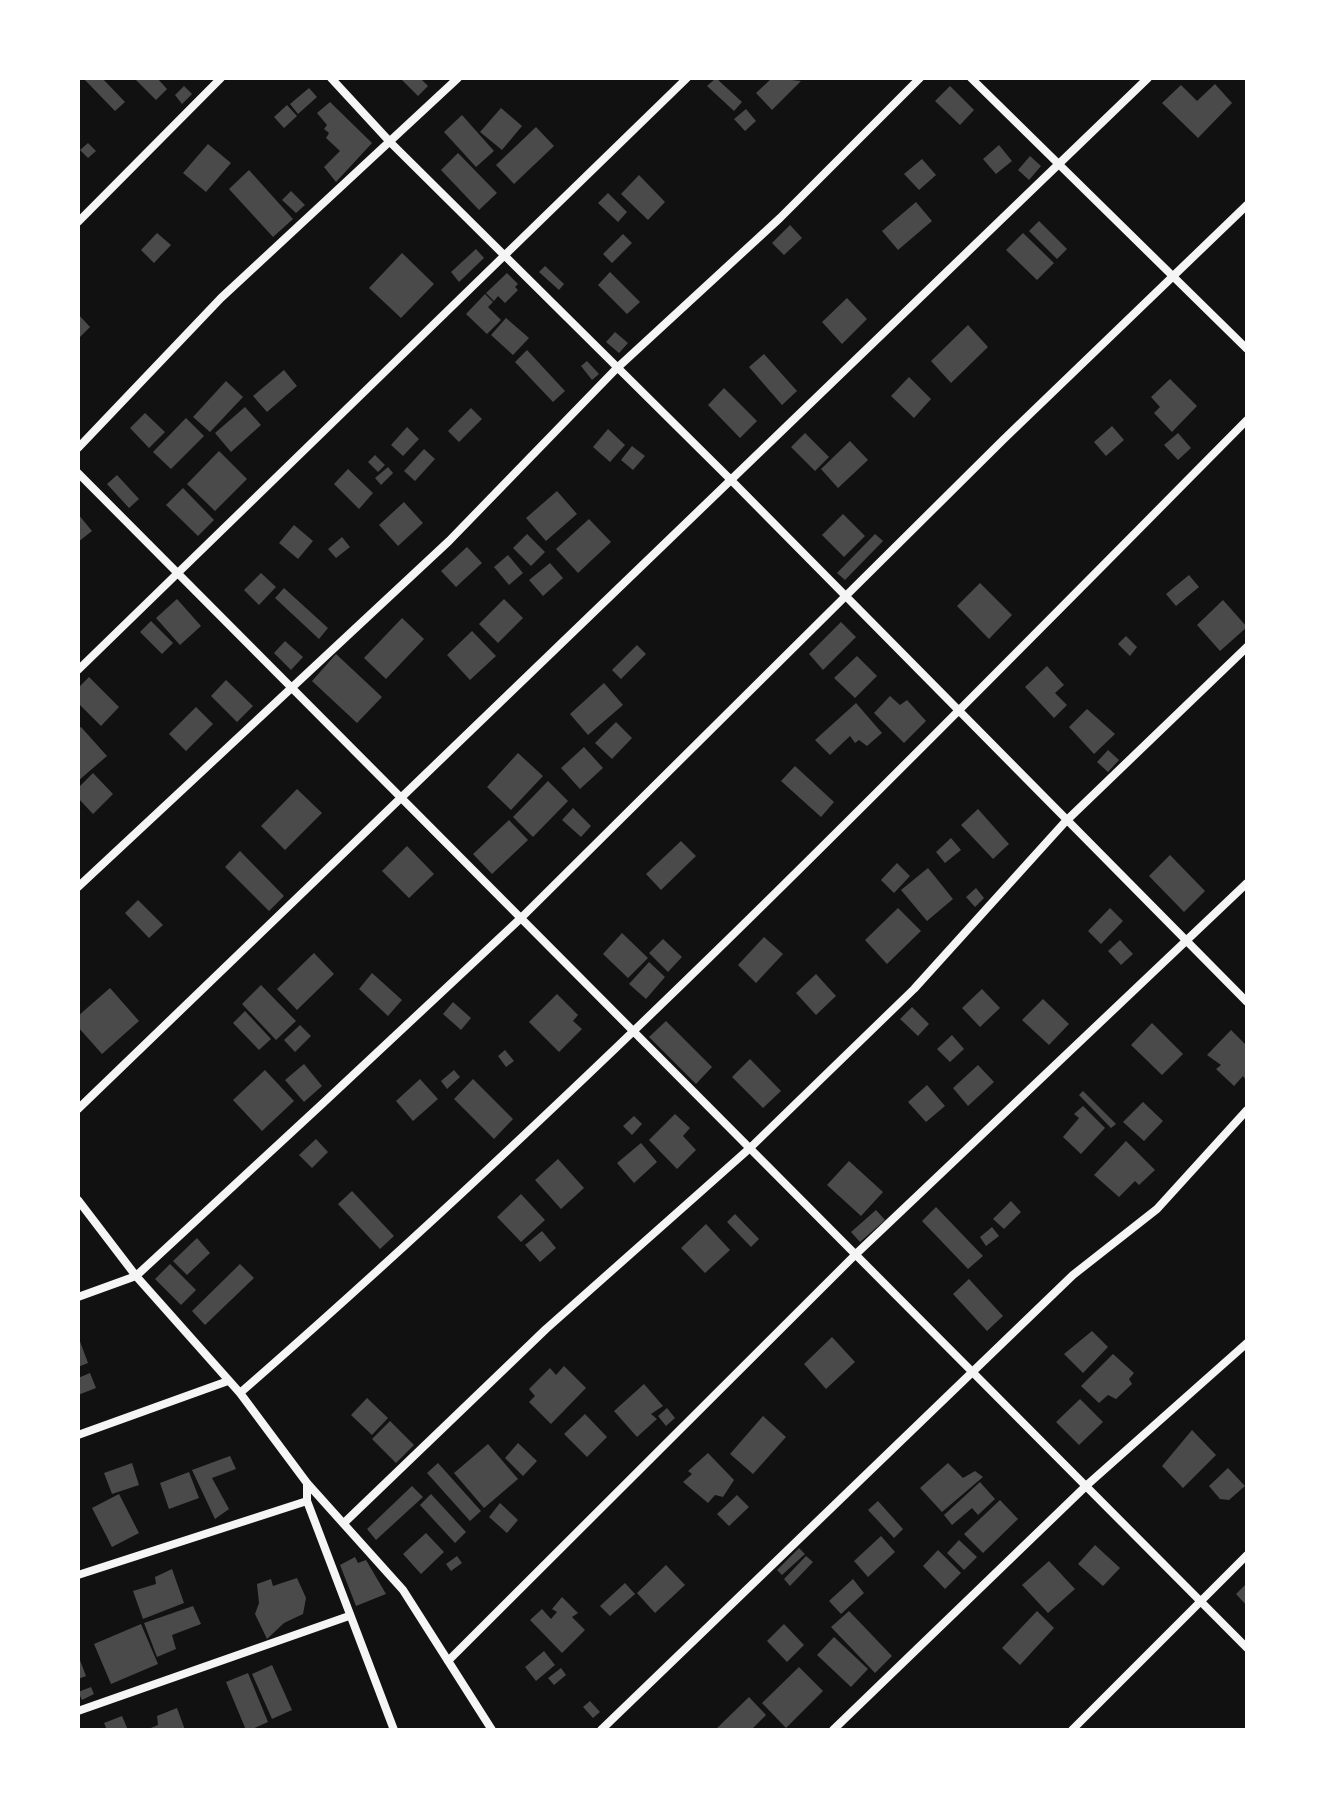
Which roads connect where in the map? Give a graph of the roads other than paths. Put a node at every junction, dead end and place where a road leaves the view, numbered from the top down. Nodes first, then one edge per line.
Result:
1 (221, 78) edge
2 (331, 78) edge
3 (458, 78) edge
4 (687, 78) edge
5 (920, 78) edge
6 (971, 78) edge
7 (1148, 78) edge
8 (391, 143) junction
9 (1057, 163) junction
10 (1247, 205) edge
11 (78, 222) edge
12 (506, 258) junction
13 (1171, 275) junction
14 (1247, 349) edge
15 (616, 369) junction
16 (1247, 420) edge
17 (78, 448) edge
18 (78, 473) edge
19 (729, 478) junction
20 (179, 574) junction
21 (845, 596) junction
22 (1247, 647) edge
23 (78, 670) edge
24 (290, 685) junction
25 (957, 713) junction
26 (404, 797) junction
27 (1065, 822) junction
28 (1247, 883) edge
29 (78, 887) edge
30 (521, 918) junction
31 (1184, 942) junction
32 (1247, 1002) edge
33 (632, 1031) junction
34 (78, 1109) edge
35 (1247, 1110) edge
36 (750, 1148) junction
37 (78, 1200) edge
38 (856, 1254) junction
39 (136, 1276) junction
40 (78, 1297) edge
41 (1247, 1343) edge
42 (974, 1371) junction
43 (228, 1381) junction
44 (240, 1393) junction
45 (78, 1435) edge
46 (307, 1483) junction
47 (1087, 1485) junction
48 (307, 1501) junction
49 (345, 1522) junction
50 (1247, 1555) edge
51 (78, 1575) edge
52 (1202, 1600) junction
53 (349, 1616) junction
54 (1247, 1648) edge
55 (448, 1661) junction
56 (78, 1711) edge
57 (394, 1730) edge
58 (492, 1730) edge
59 (601, 1730) edge
60 (833, 1730) edge
61 (1072, 1730) edge

1 - 11 street
2 - 8 street
3 - 8 street
4 - 12 street
5 - 15 street
6 - 9 street
7 - 9 street
8 - 12 street
8 - 17 street
9 - 13 street
9 - 19 street
10 - 13 street
12 - 15 street
12 - 20 street
13 - 14 street
13 - 21 street
15 - 19 street
15 - 24 street
16 - 25 street
18 - 20 street
19 - 21 street
19 - 26 street
20 - 23 street
20 - 24 street
21 - 25 street
21 - 30 street
22 - 27 street
24 - 26 street
24 - 29 street
25 - 27 street
25 - 33 street
26 - 30 street
26 - 34 street
27 - 31 street
27 - 36 street
28 - 31 street
30 - 33 street
30 - 39 street
31 - 32 street
31 - 38 street
33 - 36 street
33 - 44 street
35 - 42 street
36 - 38 street
36 - 49 street
37 - 39 street
38 - 42 street
38 - 55 street
39 - 40 street
39 - 43 street
41 - 47 street
42 - 47 street
42 - 59 street
43 - 44 street
43 - 45 street
44 - 46 street
46 - 48 street
46 - 49 street
47 - 52 street
47 - 60 street
48 - 51 street
48 - 53 street
49 - 55 street
50 - 52 street
52 - 54 street
52 - 61 street
53 - 56 street
53 - 57 street
55 - 58 street

